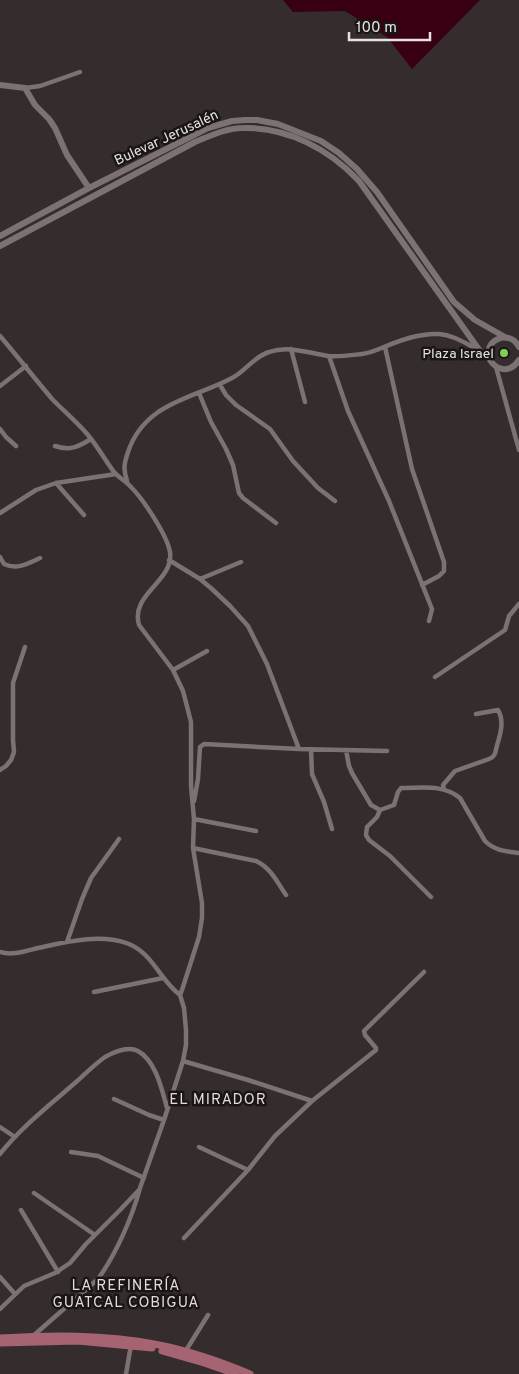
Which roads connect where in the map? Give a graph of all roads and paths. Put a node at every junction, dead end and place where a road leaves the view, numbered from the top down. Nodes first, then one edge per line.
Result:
1 (80, 72) dead end
2 (0, 85) edge
3 (24, 88) junction
4 (89, 188) junction
5 (0, 236) edge
6 (11, 240) junction
7 (0, 246) edge
8 (0, 250) edge
9 (0, 336) edge
10 (504, 337) junction
11 (518, 345) edge
12 (385, 346) junction
13 (290, 349) junction
14 (480, 351) junction
15 (329, 356) junction
16 (489, 358) junction
17 (519, 360) edge
18 (26, 366) junction
19 (496, 367) junction
20 (511, 368) junction
21 (519, 370) edge
22 (220, 385) junction
23 (0, 386) edge
24 (199, 393) junction
25 (305, 402) dead end
26 (0, 429) edge
27 (91, 440) junction
28 (16, 446) dead end
29 (55, 446) dead end
30 (519, 450) edge
31 (116, 474) junction
32 (56, 483) junction
33 (127, 483) junction
34 (335, 502) dead end
35 (0, 513) edge
36 (84, 515) dead end
37 (276, 523) dead end
38 (0, 557) edge
39 (40, 558) dead end
40 (169, 560) junction
41 (241, 562) dead end
42 (200, 579) junction
43 (422, 584) junction
44 (519, 604) edge
45 (429, 621) dead end
46 (25, 647) dead end
47 (206, 651) dead end
48 (172, 670) junction
49 (435, 677) dead end
50 (476, 714) dead end
51 (311, 748) junction
52 (299, 749) junction
53 (346, 750) junction
54 (387, 751) dead end
55 (0, 770) edge
56 (444, 789) junction
57 (193, 808) junction
58 (380, 810) junction
59 (194, 819) junction
60 (332, 828) dead end
61 (256, 831) dead end
62 (119, 838) dead end
63 (193, 848) junction
64 (519, 853) edge
65 (286, 895) dead end
66 (431, 897) dead end
67 (67, 942) junction
68 (2, 953) edge
69 (0, 959) edge
70 (424, 972) dead end
71 (163, 978) junction
72 (94, 992) dead end
73 (180, 995) junction
74 (183, 1061) junction
75 (114, 1099) dead end
76 (312, 1101) junction
77 (168, 1108) junction
78 (164, 1120) junction
79 (0, 1127) edge
80 (15, 1137) junction
81 (199, 1147) dead end
82 (71, 1152) dead end
83 (0, 1154) edge
84 (248, 1170) junction
85 (144, 1178) junction
86 (140, 1188) junction
87 (34, 1193) dead end
88 (21, 1210) dead end
89 (95, 1235) junction
90 (184, 1238) dead end
91 (58, 1272) junction
92 (0, 1277) edge
93 (15, 1294) junction
94 (0, 1309) edge
95 (208, 1315) dead end
96 (0, 1338) edge
97 (31, 1339) junction
98 (0, 1342) edge
99 (131, 1344) junction
100 (185, 1352) junction
101 (126, 1374) edge
102 (236, 1374) edge
103 (250, 1374) edge

1 - 3 street
2 - 3 main road
3 - 4 main road
4 - 5 main road, Bulevar Jerusalén
4 - 10 main road, Bulevar Jerusalén
6 - 7 main road, Bulevar Jerusalén
6 - 8 street
6 - 14 main road, Bulevar Jerusalén
9 - 18 street
10 - 11 main road, Bulevar Jerusalén
10 - 16 main road
12 - 14 street
12 - 15 street
12 - 43 street
13 - 15 street
13 - 22 street
13 - 25 street
14 - 16 main road, Bulevar Jerusalén
15 - 43 street
16 - 19 main road, Bulevar Jerusalén
17 - 20 main road
18 - 23 street
18 - 27 street
19 - 20 main road
19 - 30 street
20 - 21 main road
22 - 24 street
22 - 34 street
24 - 33 street
24 - 37 street
26 - 28 street
27 - 29 street
27 - 31 street
31 - 32 street
31 - 33 street
32 - 35 street
32 - 36 street
33 - 40 street
38 - 39 street
40 - 42 street
40 - 48 street
41 - 42 street
42 - 52 street
43 - 45 street
44 - 49 street
46 - 55 street
47 - 48 street
48 - 57 street
50 - 56 street
51 - 52 street
51 - 53 street
51 - 60 street
52 - 57 street
53 - 54 street
53 - 58 street
56 - 58 street
56 - 64 street
57 - 59 street
58 - 66 street
59 - 61 street
59 - 63 street
62 - 67 street
63 - 65 street
63 - 73 street
67 - 68 street
67 - 71 street
68 - 69 street
70 - 76 street
71 - 72 street
71 - 73 street
73 - 74 street
74 - 76 street
74 - 77 street
75 - 78 street
76 - 84 street
77 - 78 street
77 - 80 street
78 - 85 street
79 - 80 street
80 - 83 street
81 - 84 street
82 - 85 street
84 - 90 street
85 - 86 street
86 - 89 street
86 - 97 street
87 - 89 street
88 - 91 street
89 - 91 street
91 - 93 street
92 - 93 street
93 - 94 street
95 - 100 street
96 - 97 main road
97 - 98 main road
97 - 99 main road
99 - 100 main road
99 - 101 street
99 - 102 main road
100 - 103 main road

